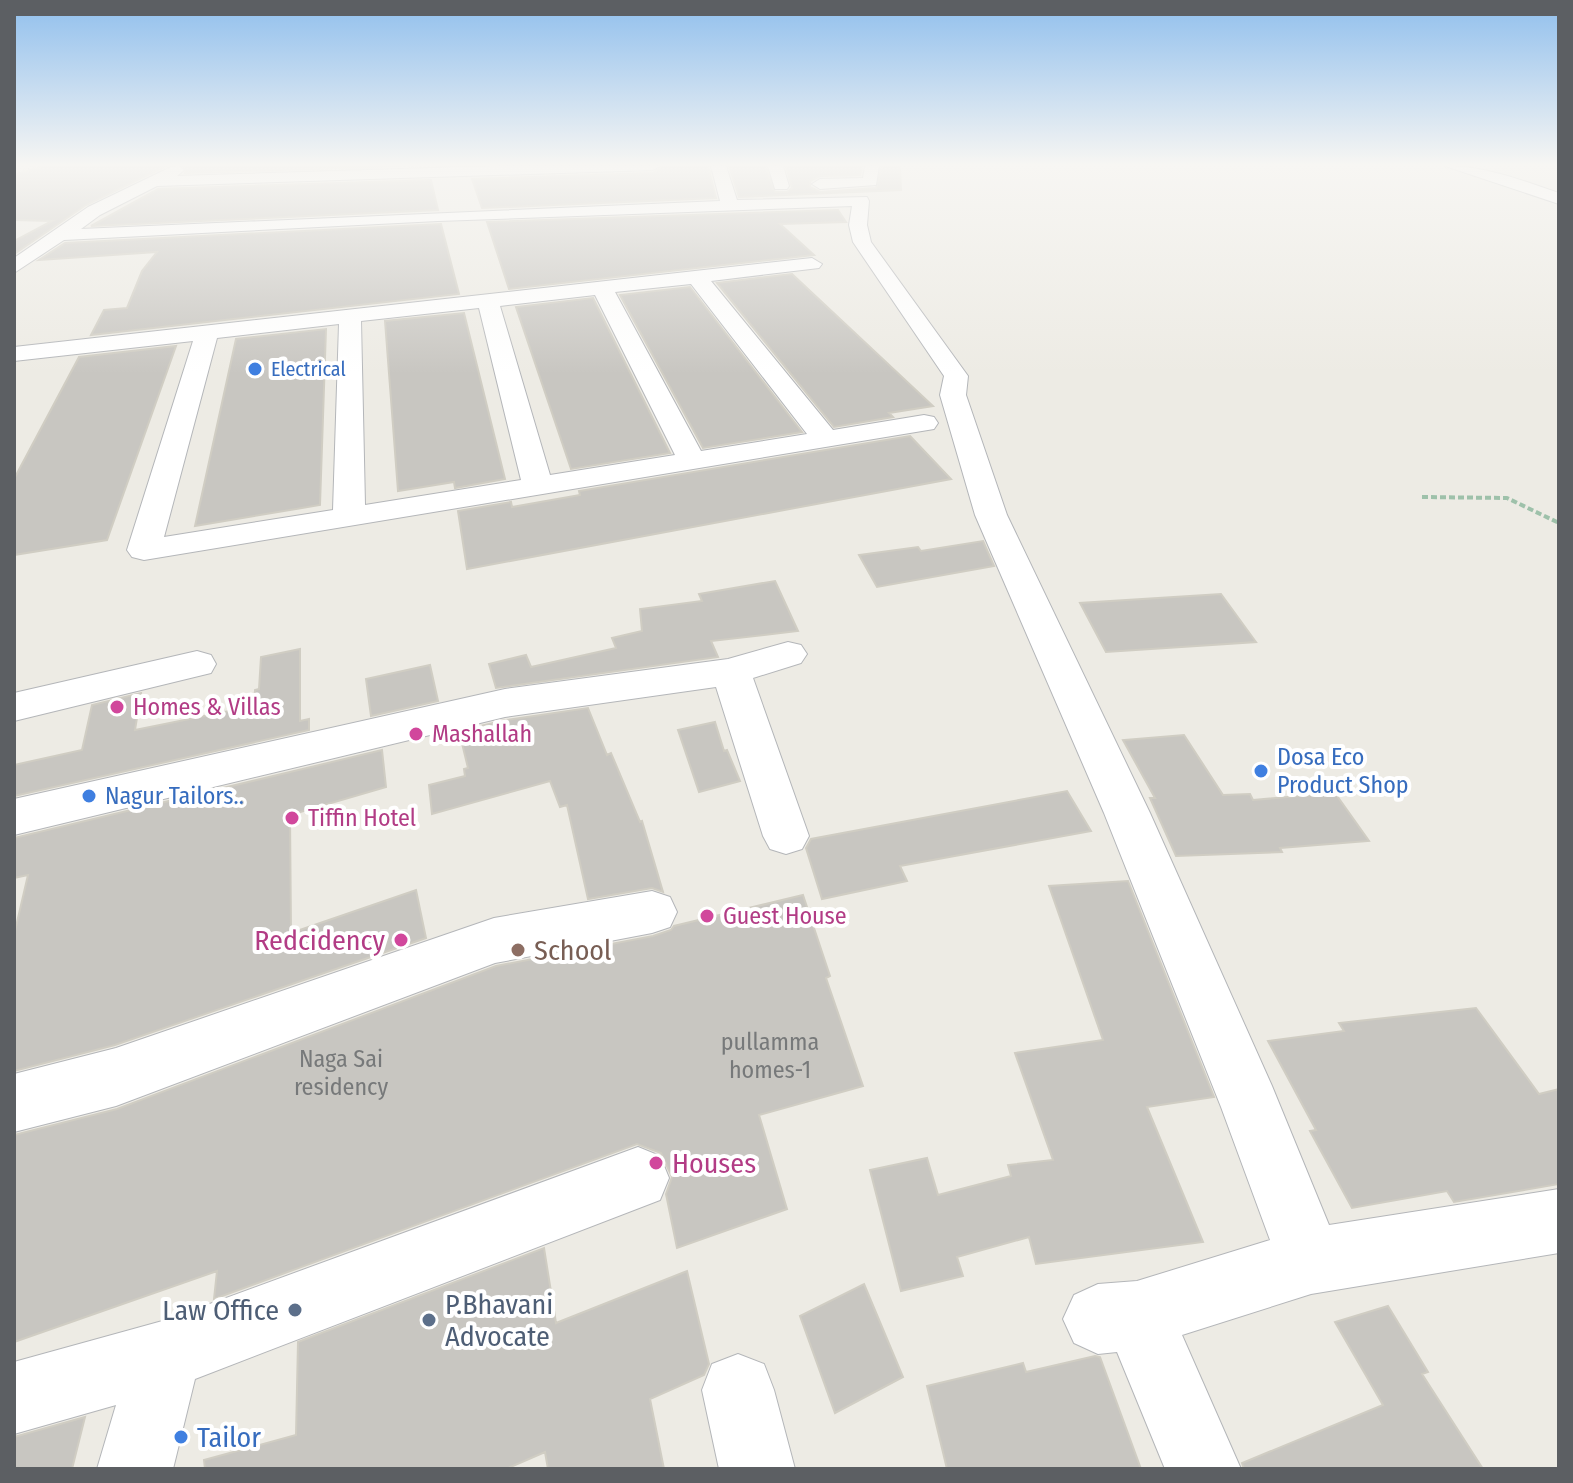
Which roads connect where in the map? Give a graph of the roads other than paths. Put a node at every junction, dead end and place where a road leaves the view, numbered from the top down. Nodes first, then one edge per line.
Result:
1 (61, 235) edge
2 (103, 235) edge
3 (344, 235) edge
4 (429, 235) edge
5 (860, 235) edge
6 (57, 238) junction
7 (427, 240) dead end
8 (340, 243) dead end
9 (14, 249) edge
10 (812, 264) dead end
11 (14, 267) edge
12 (696, 276) junction
13 (602, 287) junction
14 (487, 299) junction
15 (350, 315) junction
16 (207, 332) junction
17 (14, 354) edge
18 (924, 423) dead end
19 (826, 439) junction
20 (692, 461) junction
21 (538, 486) junction
22 (349, 517) junction
23 (788, 654) dead end
24 (197, 664) dead end
25 (731, 672) junction
26 (14, 707) edge
27 (14, 817) edge
28 (786, 836) dead end
29 (652, 912) dead end
30 (14, 1103) edge
31 (638, 1178) dead end
32 (1559, 1221) edge
33 (1311, 1261) junction
34 (166, 1355) junction
35 (738, 1390) dead end
36 (14, 1398) edge
37 (135, 1469) edge
38 (757, 1469) edge
39 (1203, 1469) edge

1 - 6 street
2 - 6 street
3 - 8 street
4 - 7 street
5 - 33 street
6 - 9 street
6 - 11 street
10 - 12 street
12 - 13 street
12 - 19 street
13 - 14 street
13 - 20 street
14 - 15 street
14 - 21 street
15 - 16 street
15 - 22 street
16 - 17 street
16 - 22 street
18 - 19 street
19 - 20 street
20 - 21 street
21 - 22 street
23 - 25 street
24 - 26 street
25 - 27 street
25 - 28 street
29 - 30 street
31 - 34 street
32 - 33 street
33 - 39 street
34 - 36 street
34 - 37 street
35 - 38 street

